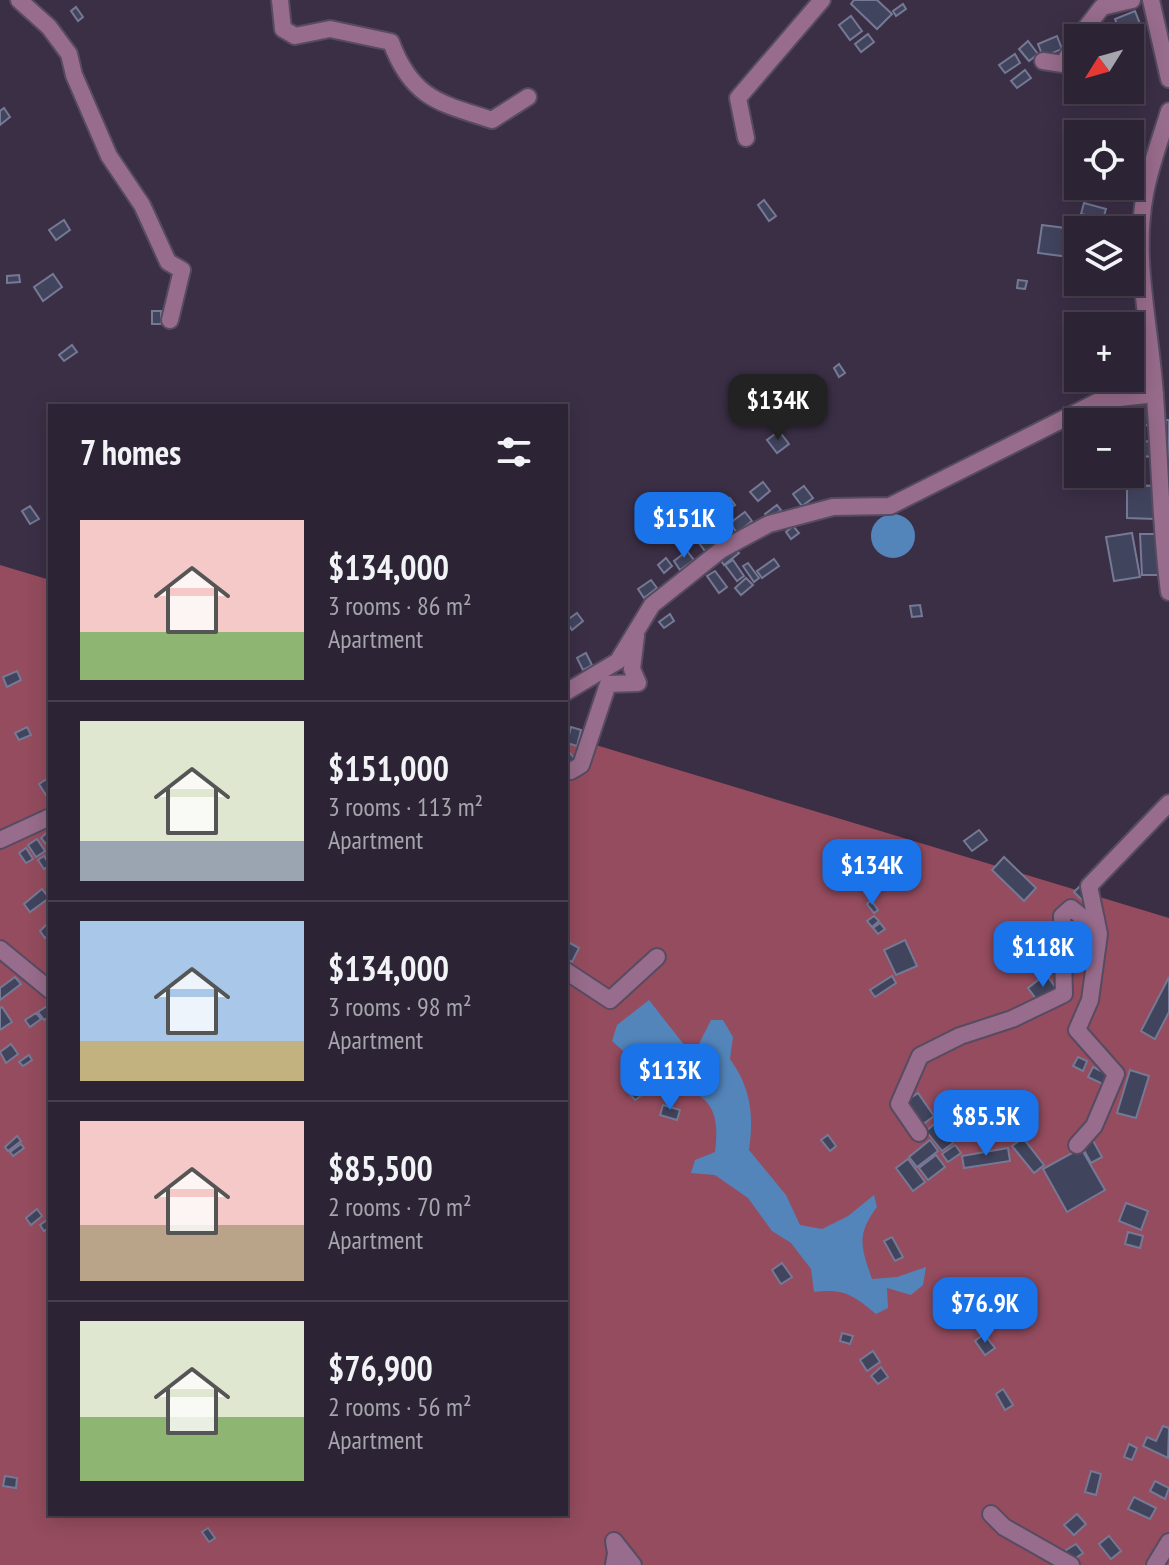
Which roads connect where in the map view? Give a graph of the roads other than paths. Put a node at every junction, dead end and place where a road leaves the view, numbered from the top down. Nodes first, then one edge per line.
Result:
1 (19, 0) edge
2 (280, 0) edge
3 (822, 0) edge
4 (1132, 0) edge
5 (1151, 0) edge
6 (1089, 24) edge
7 (1043, 61) dead end
8 (1064, 62) edge
9 (1169, 79) edge
10 (528, 97) dead end
11 (1169, 111) edge
12 (746, 138) dead end
13 (170, 320) dead end
14 (1155, 394) junction
15 (1169, 592) edge
16 (636, 630) junction
17 (568, 691) edge
18 (568, 770) edge
19 (1169, 803) edge
20 (48, 818) edge
21 (0, 840) edge
22 (1096, 919) junction
23 (0, 949) edge
24 (657, 957) dead end
25 (568, 972) edge
26 (48, 988) edge
27 (919, 1133) dead end
28 (1077, 1145) dead end
29 (991, 1514) dead end
30 (1169, 1542) edge
31 (614, 1565) edge
32 (633, 1565) edge
33 (1071, 1565) edge
34 (1155, 1565) edge

1 - 13 street
2 - 10 street
3 - 12 street
4 - 6 street
5 - 9 street
7 - 8 street
11 - 14 street
14 - 15 street
14 - 16 street
16 - 17 street
16 - 18 street
19 - 22 street
20 - 21 street
22 - 27 street
22 - 28 street
23 - 26 street
24 - 25 street
29 - 33 street
30 - 34 street
31 - 32 street

